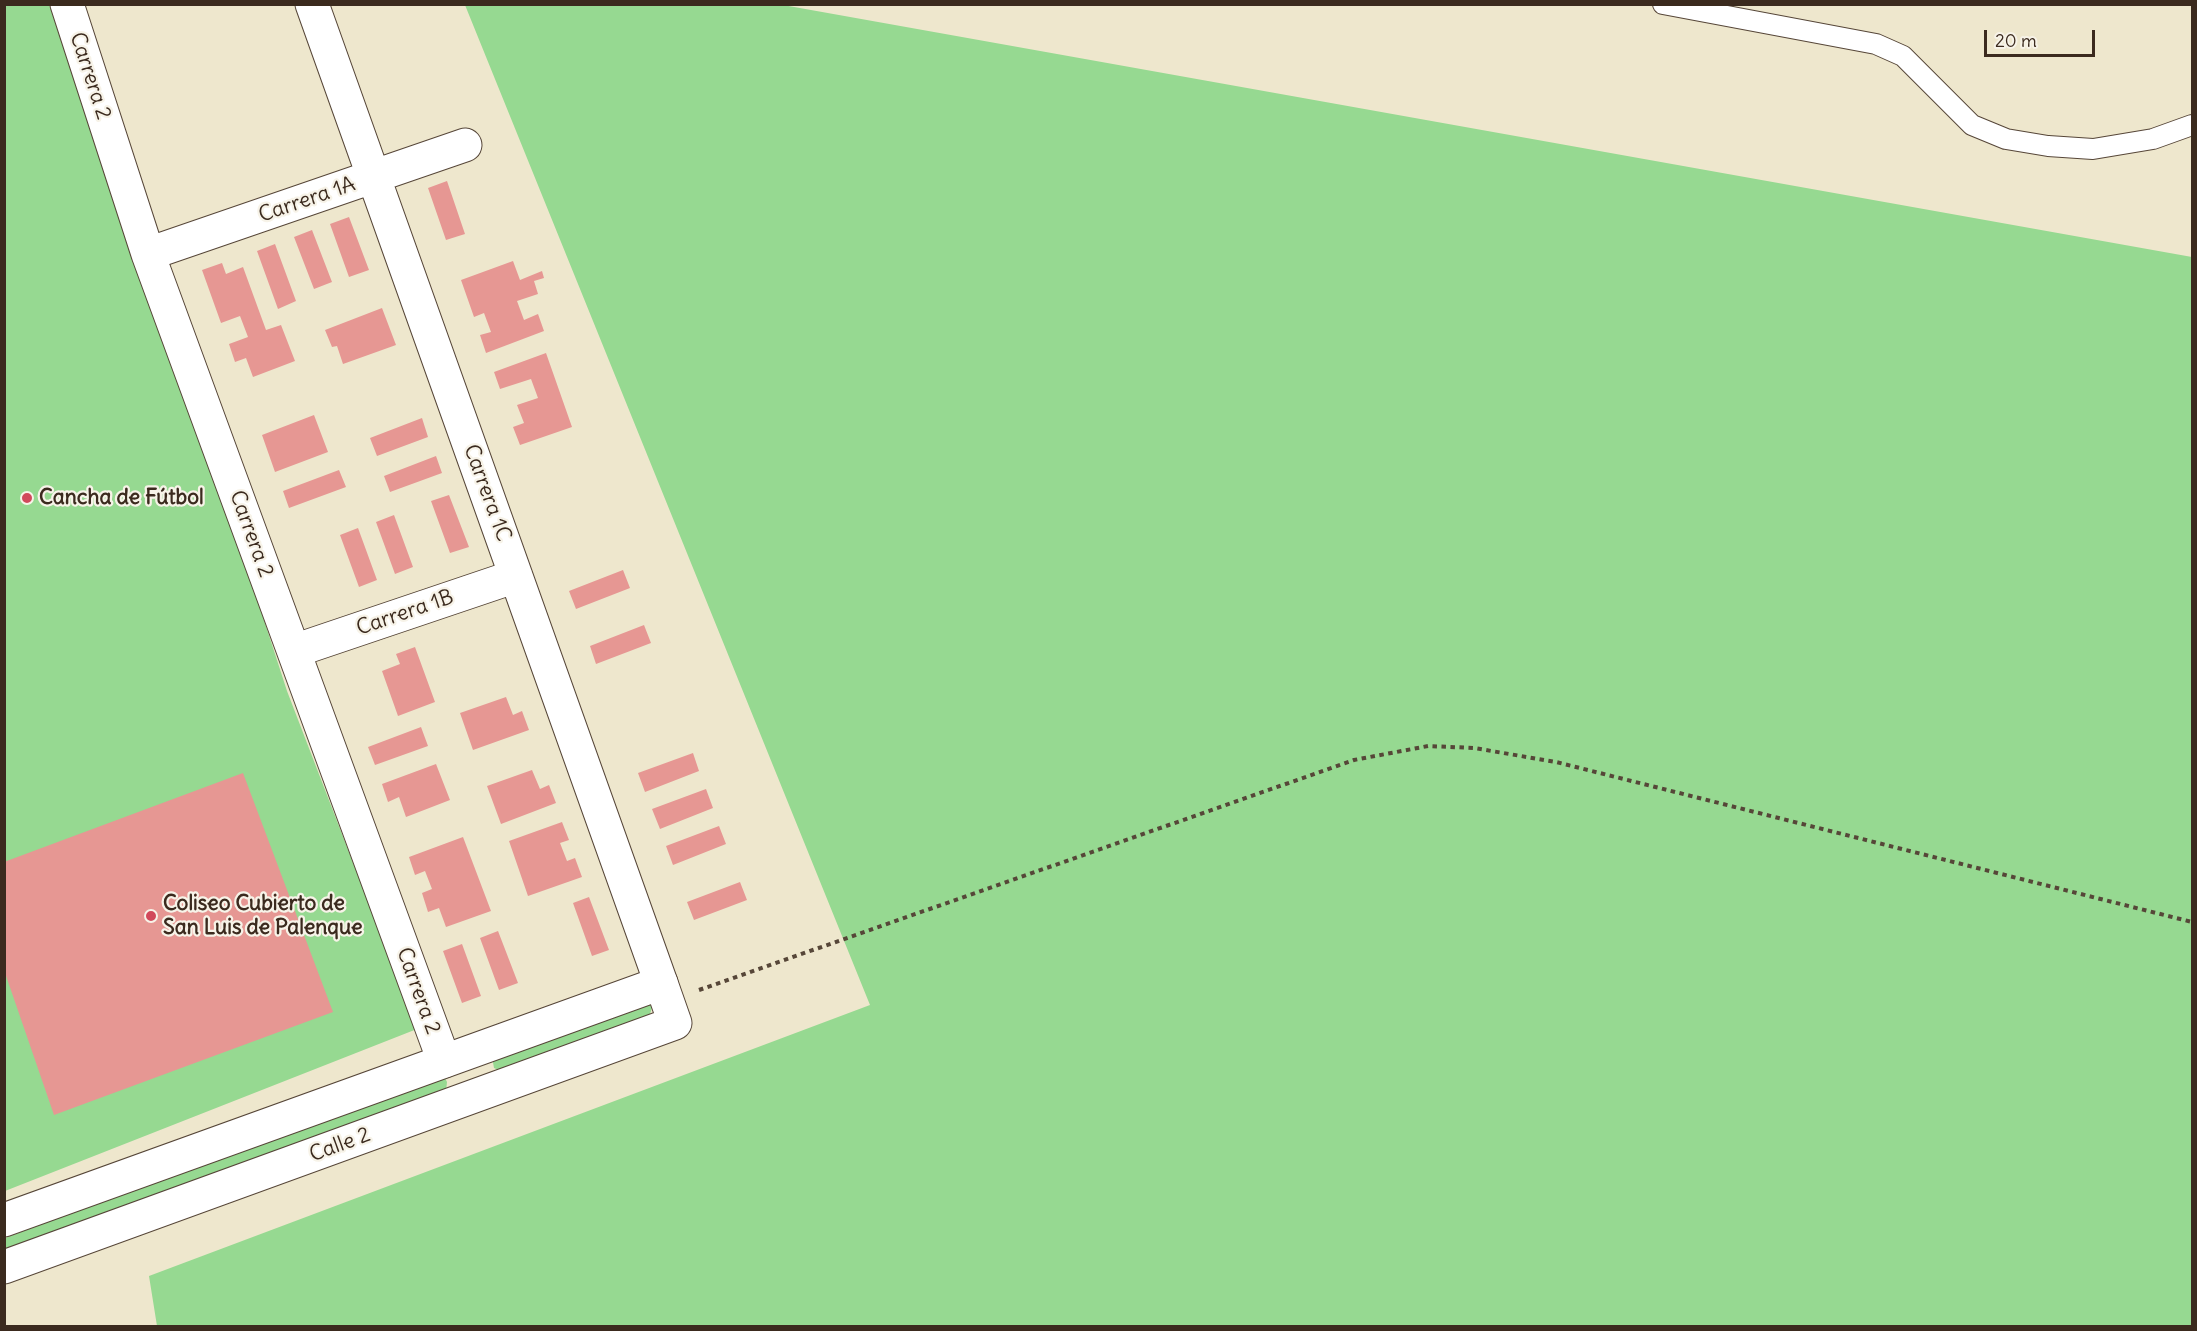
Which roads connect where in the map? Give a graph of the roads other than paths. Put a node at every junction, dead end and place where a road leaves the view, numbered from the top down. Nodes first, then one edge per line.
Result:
1 (67, 4) edge
2 (312, 4) edge
3 (1663, 4) edge
4 (2193, 125) edge
5 (465, 145) dead end
6 (374, 176) junction
7 (148, 254) junction
8 (516, 576) junction
9 (294, 651) junction
10 (668, 1002) junction
11 (444, 1061) junction
12 (4, 1220) edge
13 (4, 1267) edge

1 - 7 street, Carrera 2
2 - 6 street, Carrera 1C
3 - 4 lane
5 - 6 street, Carrera 1A
6 - 7 street, Carrera 1A
6 - 8 street, Carrera 1C
7 - 9 street, Carrera 2
8 - 9 street, Carrera 1B
8 - 10 street, Carrera 1C
9 - 11 street, Carrera 2
10 - 11 street, Calle 2
10 - 13 street, Calle 2
11 - 12 street, Calle 2

